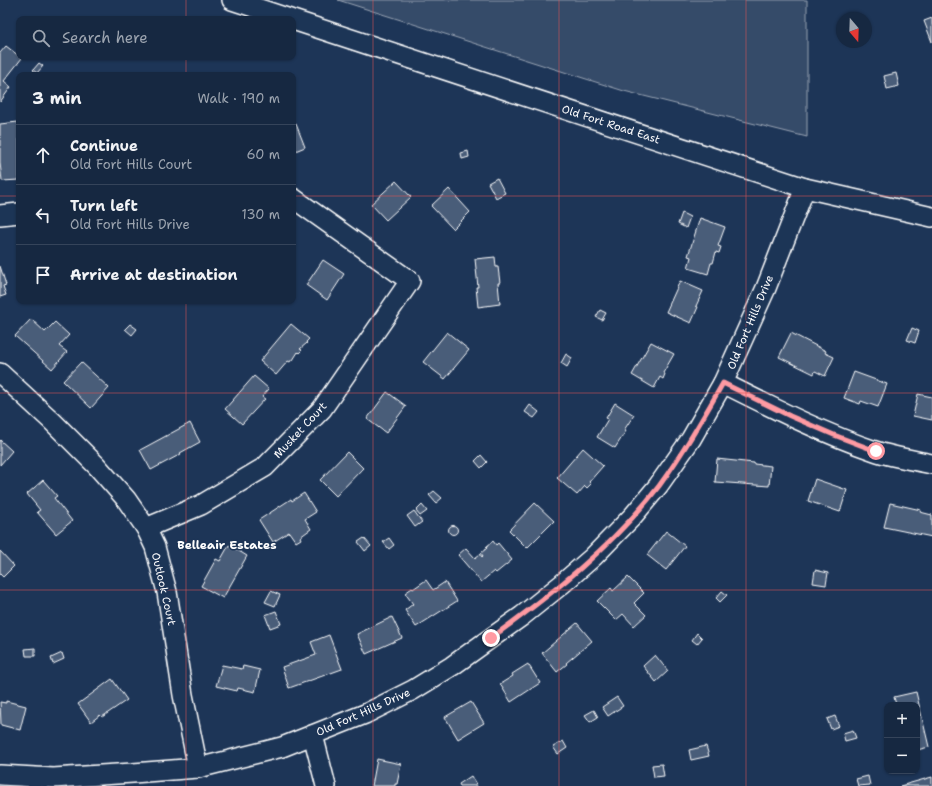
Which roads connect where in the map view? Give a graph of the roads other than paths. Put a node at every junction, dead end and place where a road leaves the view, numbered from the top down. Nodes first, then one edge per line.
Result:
1 (232, 0) edge
2 (281, 16) edge
3 (296, 21) edge
4 (805, 188) junction
5 (296, 200) edge
6 (16, 212) edge
7 (0, 215) edge
8 (932, 217) edge
9 (0, 373) edge
10 (723, 383) junction
11 (932, 464) edge
12 (146, 528) junction
13 (313, 734) junction
14 (198, 768) junction
15 (0, 775) edge
16 (326, 786) edge

1 - 2 street
3 - 4 street, Old Fort Road East
4 - 8 street, Old Fort Road East
4 - 10 street, Old Fort Hills Drive
5 - 12 street, Musket Court
6 - 7 street
9 - 12 street, Outlook Court
10 - 11 street
10 - 13 street, Old Fort Hills Drive
12 - 14 street, Outlook Court
13 - 14 street, Old Fort Hills Drive
13 - 16 street
14 - 15 street, Old Fort Hills Drive

